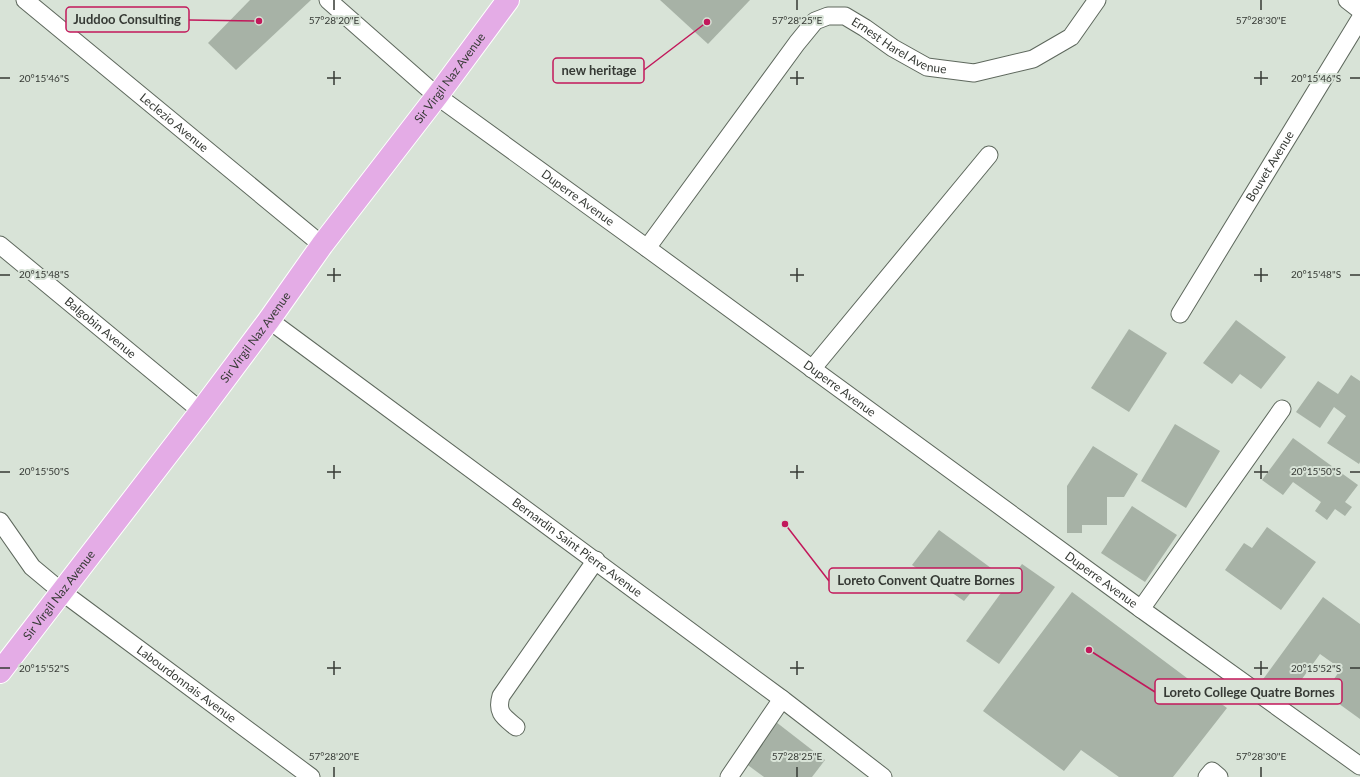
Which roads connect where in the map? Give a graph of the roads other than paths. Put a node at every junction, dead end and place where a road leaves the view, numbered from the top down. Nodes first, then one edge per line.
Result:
1 (25, 0) edge
2 (328, 0) edge
3 (508, 0) edge
4 (1097, 0) edge
5 (1347, 0) edge
6 (1360, 10) edge
7 (1360, 19) edge
8 (438, 96) junction
9 (989, 155) dead end
10 (0, 245) edge
11 (322, 245) junction
12 (647, 248) junction
13 (1180, 314) dead end
14 (270, 320) junction
15 (812, 369) junction
16 (1282, 409) dead end
17 (201, 411) junction
18 (0, 521) edge
19 (596, 560) junction
20 (62, 592) junction
21 (1141, 609) junction
22 (0, 672) edge
23 (782, 699) junction
24 (516, 727) dead end
25 (1360, 766) edge
26 (311, 777) edge
27 (729, 777) edge
28 (883, 777) edge
29 (1207, 777) edge
30 (1219, 777) edge

1 - 11 street, Leclezio Avenue
2 - 8 street, Duperre Avenue
3 - 8 main road, Sir Virgil Naz Avenue
4 - 12 street, Ernest Harel Avenue
5 - 6 street
7 - 13 street, Bouvet Avenue
8 - 11 main road, Sir Virgil Naz Avenue
8 - 12 street, Duperre Avenue
9 - 15 street
10 - 17 street, Balgobin Avenue
11 - 14 main road, Sir Virgil Naz Avenue
12 - 15 street, Duperre Avenue
14 - 17 main road, Sir Virgil Naz Avenue
14 - 19 street, Bernardin Saint Pierre Avenue
15 - 21 street, Duperre Avenue
16 - 21 street
17 - 20 main road, Sir Virgil Naz Avenue
18 - 20 street, Labourdonnais Avenue
19 - 23 street, Bernardin Saint Pierre Avenue
19 - 24 street
20 - 22 main road, Sir Virgil Naz Avenue
20 - 26 street, Labourdonnais Avenue
21 - 25 street, Duperre Avenue
23 - 27 street
23 - 28 street, Bernardin Saint Pierre Avenue
29 - 30 street

